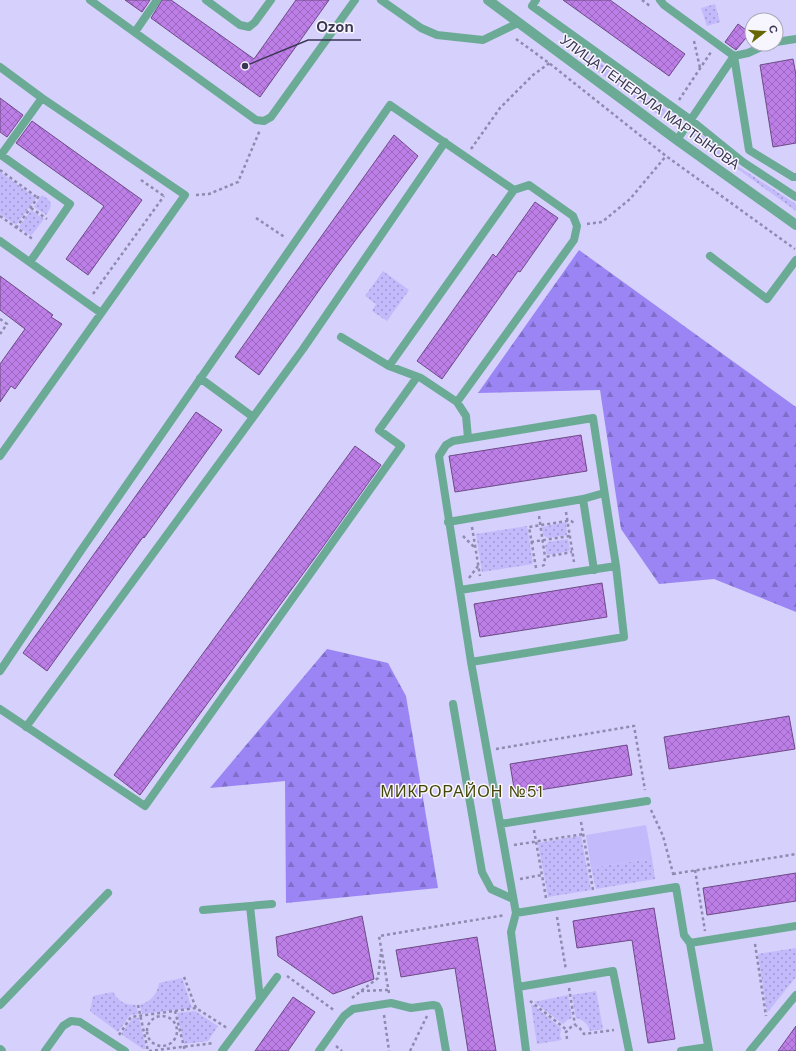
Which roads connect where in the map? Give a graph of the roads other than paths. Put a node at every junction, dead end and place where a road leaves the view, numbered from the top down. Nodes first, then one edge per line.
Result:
1 (90, 0) edge
2 (157, 0) edge
3 (206, 0) edge
4 (271, 0) edge
5 (355, 0) edge
6 (381, 0) edge
7 (488, 0) edge
8 (536, 0) edge
9 (660, 0) edge
10 (518, 23) junction
11 (134, 32) junction
12 (796, 39) edge
13 (784, 41) edge
14 (750, 52) edge
15 (734, 56) junction
16 (0, 67) edge
17 (42, 98) junction
18 (691, 120) junction
19 (677, 140) junction
20 (445, 142) junction
21 (771, 164) junction
22 (764, 176) junction
23 (796, 177) edge
24 (514, 190) junction
25 (796, 197) edge
26 (796, 226) edge
27 (0, 241) edge
28 (710, 256) dead end
29 (796, 260) edge
30 (30, 262) junction
31 (102, 313) junction
32 (341, 337) dead end
33 (389, 366) junction
34 (416, 377) junction
35 (200, 378) junction
36 (457, 402) junction
37 (253, 417) junction
38 (468, 438) junction
39 (0, 456) edge
40 (604, 493) junction
41 (583, 499) junction
42 (448, 522) junction
43 (616, 566) junction
44 (594, 570) junction
45 (460, 590) junction
46 (472, 662) junction
47 (0, 671) edge
48 (453, 704) dead end
49 (0, 709) edge
50 (26, 727) junction
51 (647, 801) road end
52 (500, 824) junction
53 (108, 893) dead end
54 (513, 899) junction
55 (272, 904) dead end
56 (250, 906) junction
57 (203, 910) dead end
58 (516, 913) junction
59 (796, 926) edge
60 (690, 943) junction
61 (277, 976) road end
62 (518, 989) junction
63 (796, 995) edge
64 (260, 999) junction
65 (0, 1005) edge
66 (709, 1049) edge
67 (45, 1051) edge
68 (125, 1051) edge
69 (222, 1051) edge
70 (319, 1051) edge
71 (446, 1051) edge
72 (526, 1051) edge
73 (629, 1051) edge
74 (681, 1051) edge
75 (750, 1051) edge

1 - 11 lane
2 - 11 lane
3 - 4 lane
5 - 11 lane
6 - 10 lane
7 - 10 street, УЛИЦА ГЕНЕРАЛА МАРТЫНОВА
8 - 18 lane
9 - 15 lane
10 - 19 street, УЛИЦА ГЕНЕРАЛА МАРТЫНОВА
12 - 13 lane
14 - 15 lane
15 - 18 lane
15 - 21 lane
16 - 17 lane
17 - 30 lane
17 - 31 lane
18 - 19 lane
18 - 22 lane
19 - 26 street, УЛИЦА ГЕНЕРАЛА МАРТЫНОВА
20 - 24 lane
20 - 35 lane
20 - 37 lane
21 - 22 lane
21 - 23 lane
22 - 25 lane
24 - 33 lane
24 - 36 lane
27 - 30 lane
28 - 29 lane
30 - 31 lane
31 - 39 lane
32 - 33 lane
33 - 34 lane
34 - 36 lane
34 - 50 lane
35 - 37 lane
35 - 47 lane
36 - 38 lane
37 - 50 lane
38 - 40 lane
38 - 42 lane
40 - 41 lane
40 - 43 lane
41 - 42 lane
41 - 44 lane
42 - 45 lane
43 - 44 lane
43 - 46 lane
44 - 45 lane
45 - 46 lane
46 - 52 lane
48 - 54 lane
49 - 50 lane
51 - 52 lane
52 - 54 lane
53 - 65 lane
54 - 58 lane
55 - 56 lane
56 - 57 lane
56 - 64 lane
58 - 60 lane
58 - 62 lane
59 - 60 lane
60 - 66 lane
61 - 64 lane
62 - 72 lane
62 - 73 lane
63 - 75 lane
64 - 69 lane
66 - 74 lane
67 - 68 lane
70 - 71 lane

